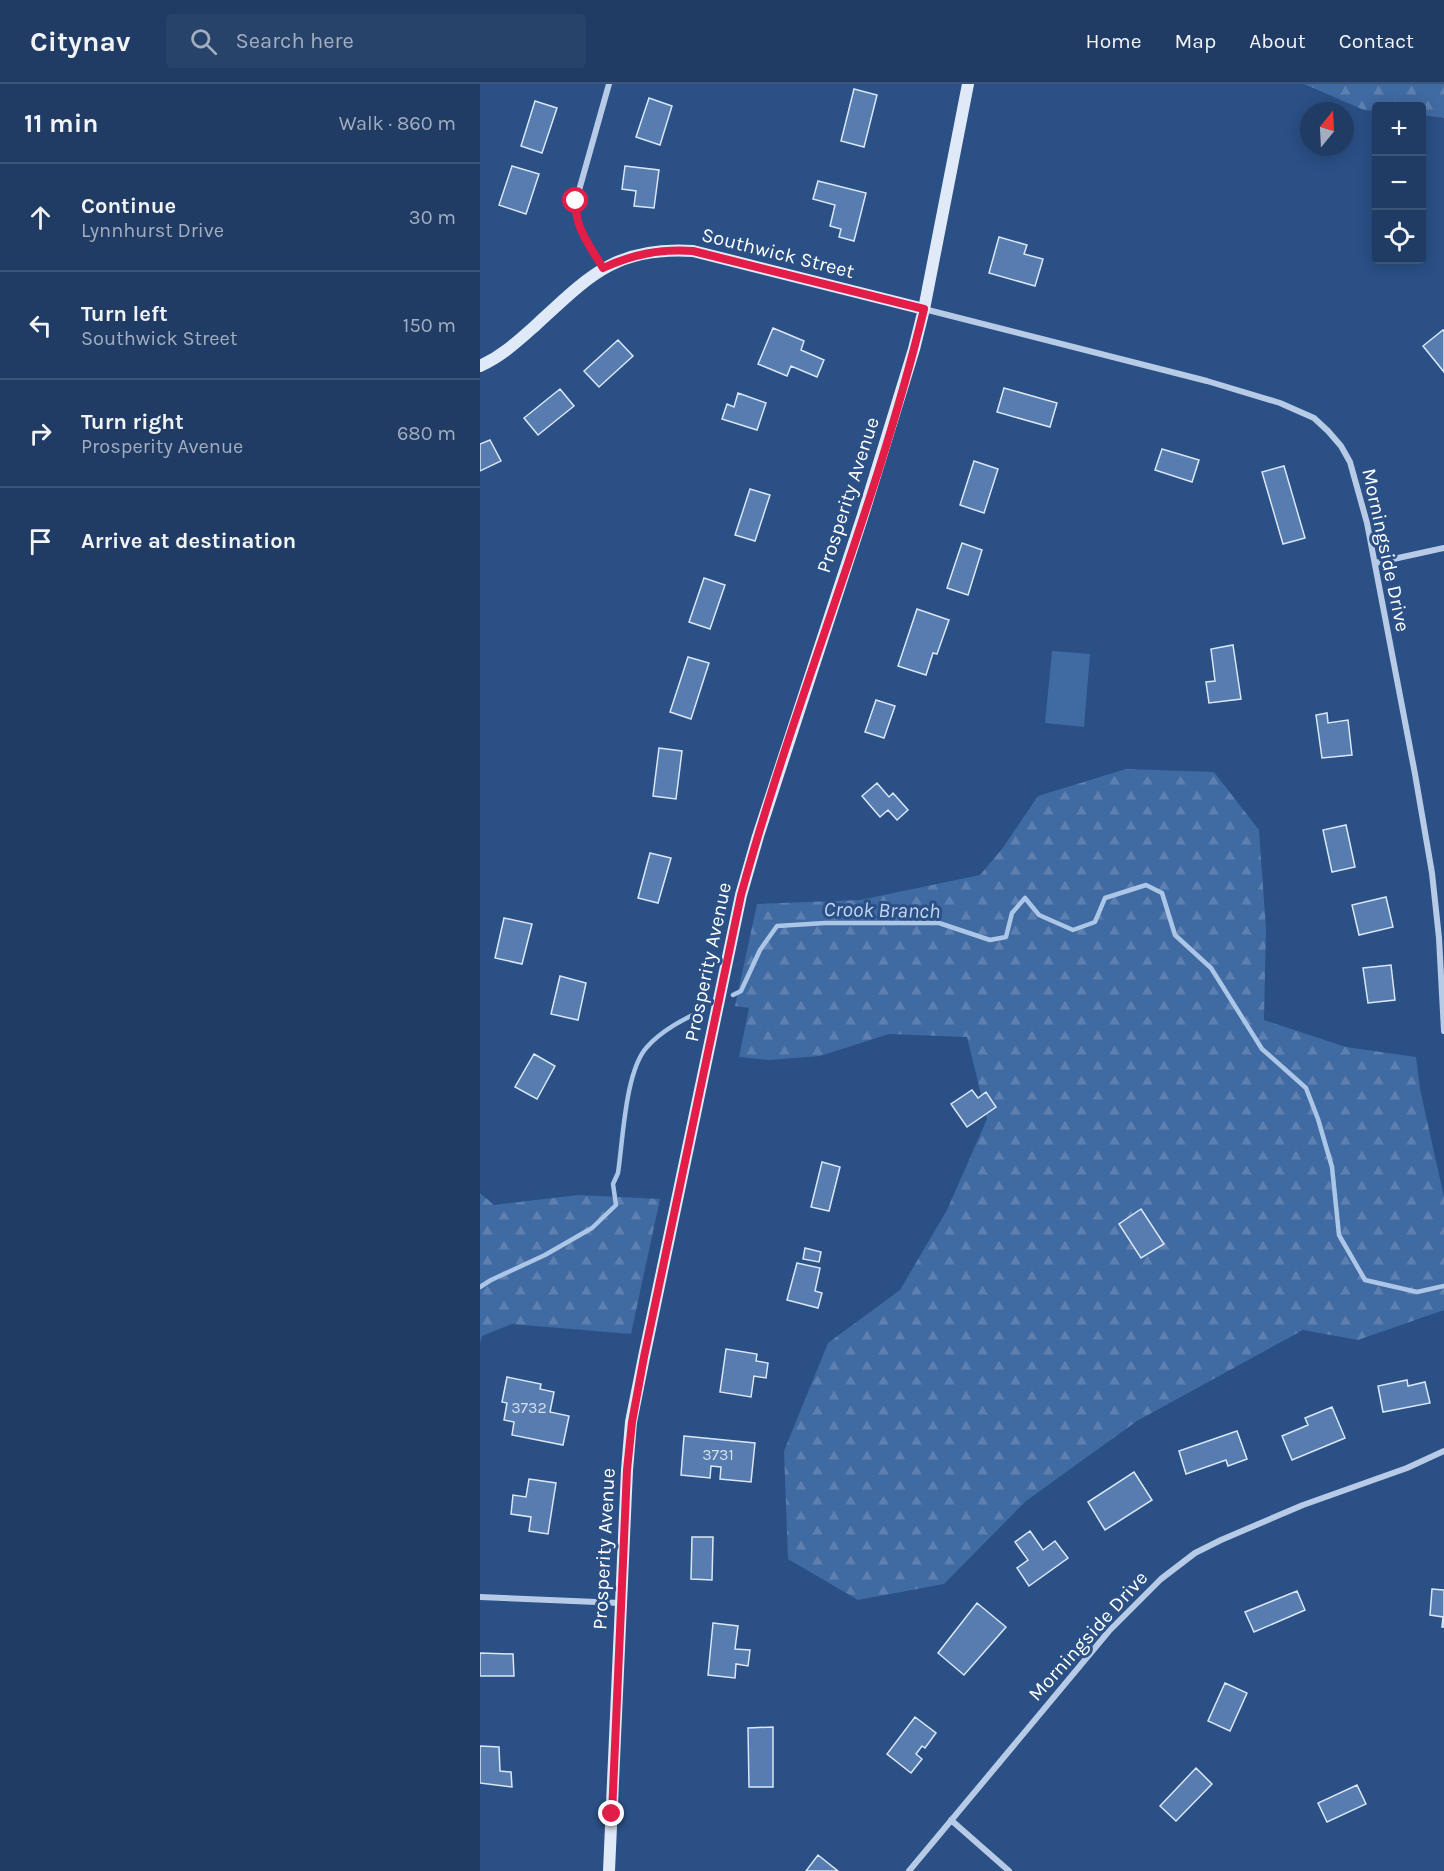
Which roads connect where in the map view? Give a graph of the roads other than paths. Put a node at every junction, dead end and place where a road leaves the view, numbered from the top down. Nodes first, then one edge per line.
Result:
1 (609, 84) edge
2 (968, 84) edge
3 (603, 268) junction
4 (924, 309) junction
5 (480, 366) edge
6 (1444, 548) edge
7 (1376, 563) junction
8 (1444, 1031) edge
9 (1444, 1451) edge
10 (480, 1597) edge
11 (620, 1603) junction
12 (951, 1820) junction
13 (609, 1871) edge
14 (909, 1871) edge
15 (1009, 1871) edge

1 - 3 street
2 - 4 main road, Prosperity Avenue
3 - 4 main road, Southwick Street
3 - 5 main road, Southwick Street
4 - 7 street, Morningside Drive
4 - 11 main road, Prosperity Avenue
6 - 7 street
7 - 8 street, Morningside Drive
9 - 12 street, Morningside Drive
10 - 11 street
11 - 13 main road, Prosperity Avenue
12 - 14 street, Morningside Drive
12 - 15 street

